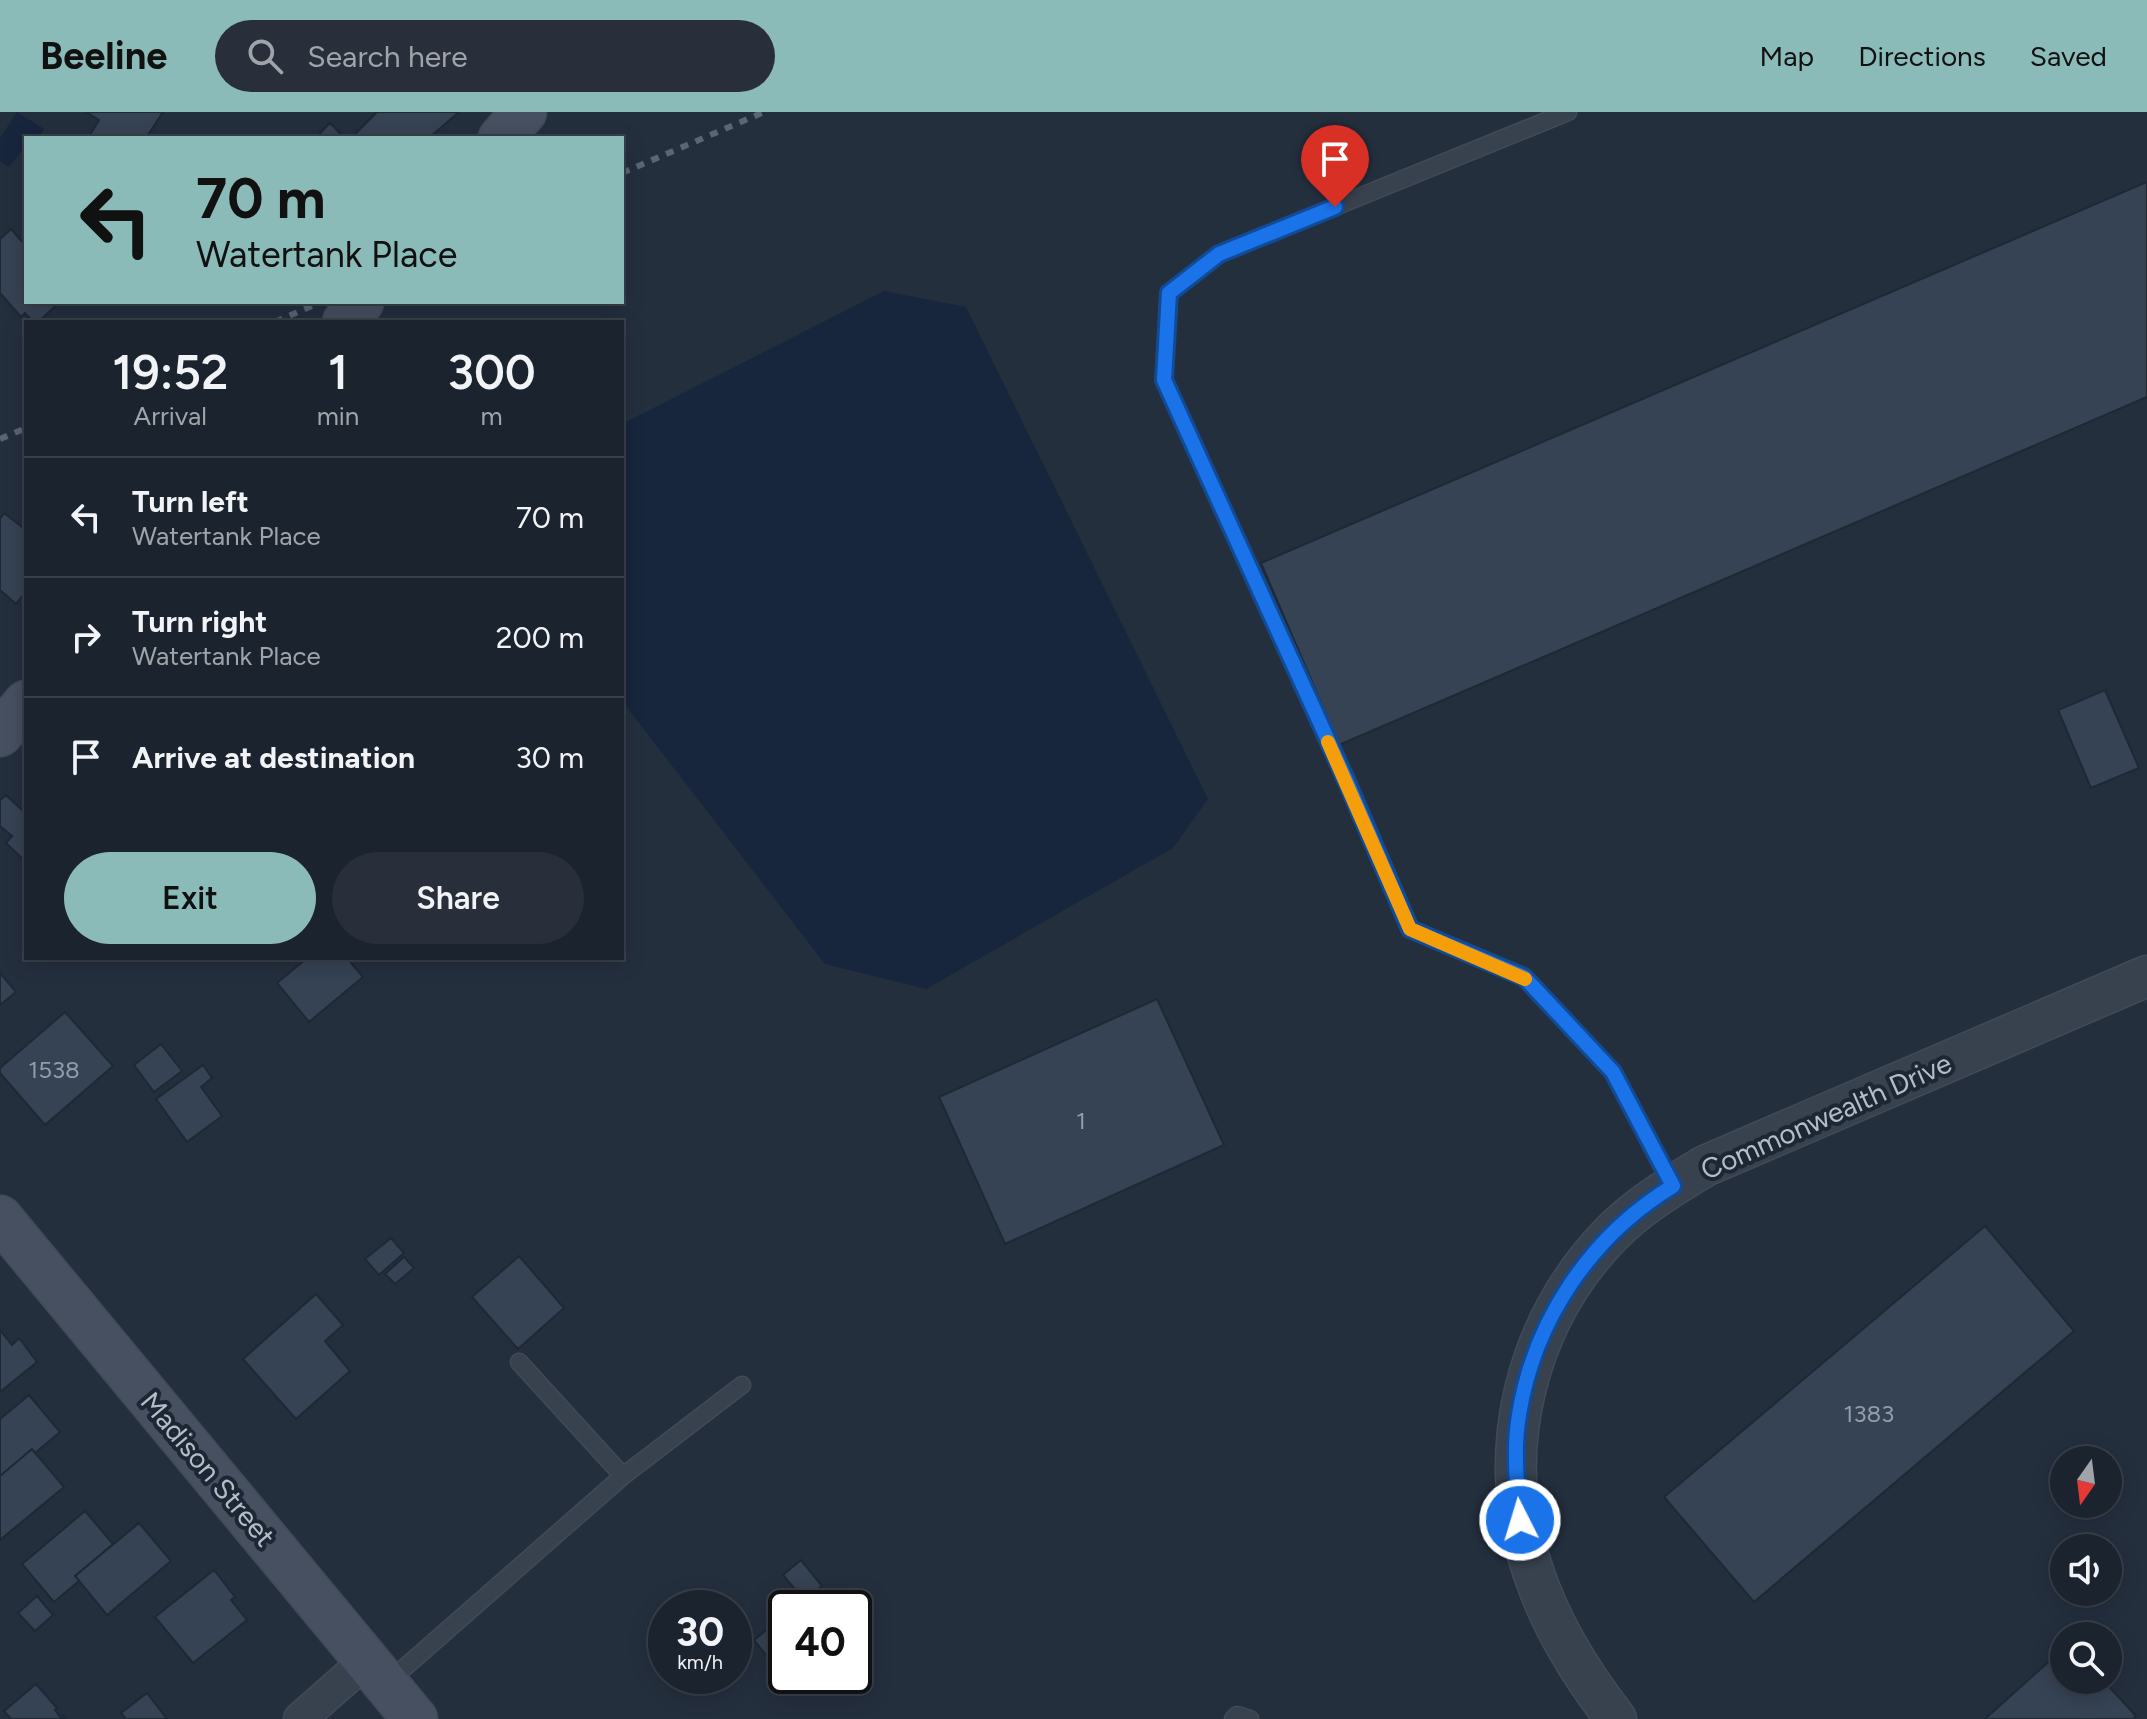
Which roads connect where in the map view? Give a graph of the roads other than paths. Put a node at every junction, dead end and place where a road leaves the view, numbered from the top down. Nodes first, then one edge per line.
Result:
1 (524, 112) edge
2 (1568, 112) edge
3 (503, 136) edge
4 (359, 304) edge
5 (347, 320) edge
6 (24, 705) edge
7 (0, 734) edge
8 (2147, 976) edge
9 (1673, 1186) junction
10 (0, 1218) edge
11 (519, 1362) dead end
12 (742, 1385) dead end
13 (623, 1476) junction
14 (376, 1672) junction
15 (300, 1719) edge
16 (415, 1719) edge
17 (1233, 1719) edge
18 (1250, 1719) edge
19 (1616, 1719) edge

1 - 3 main road
2 - 9 lane
4 - 5 main road
6 - 7 main road
8 - 9 street, Commonwealth Drive
9 - 19 street, Commonwealth Drive
10 - 14 main road, Madison Street
11 - 13 lane
12 - 13 lane
13 - 14 lane
14 - 15 street
14 - 16 main road, Madison Street
17 - 18 lane

